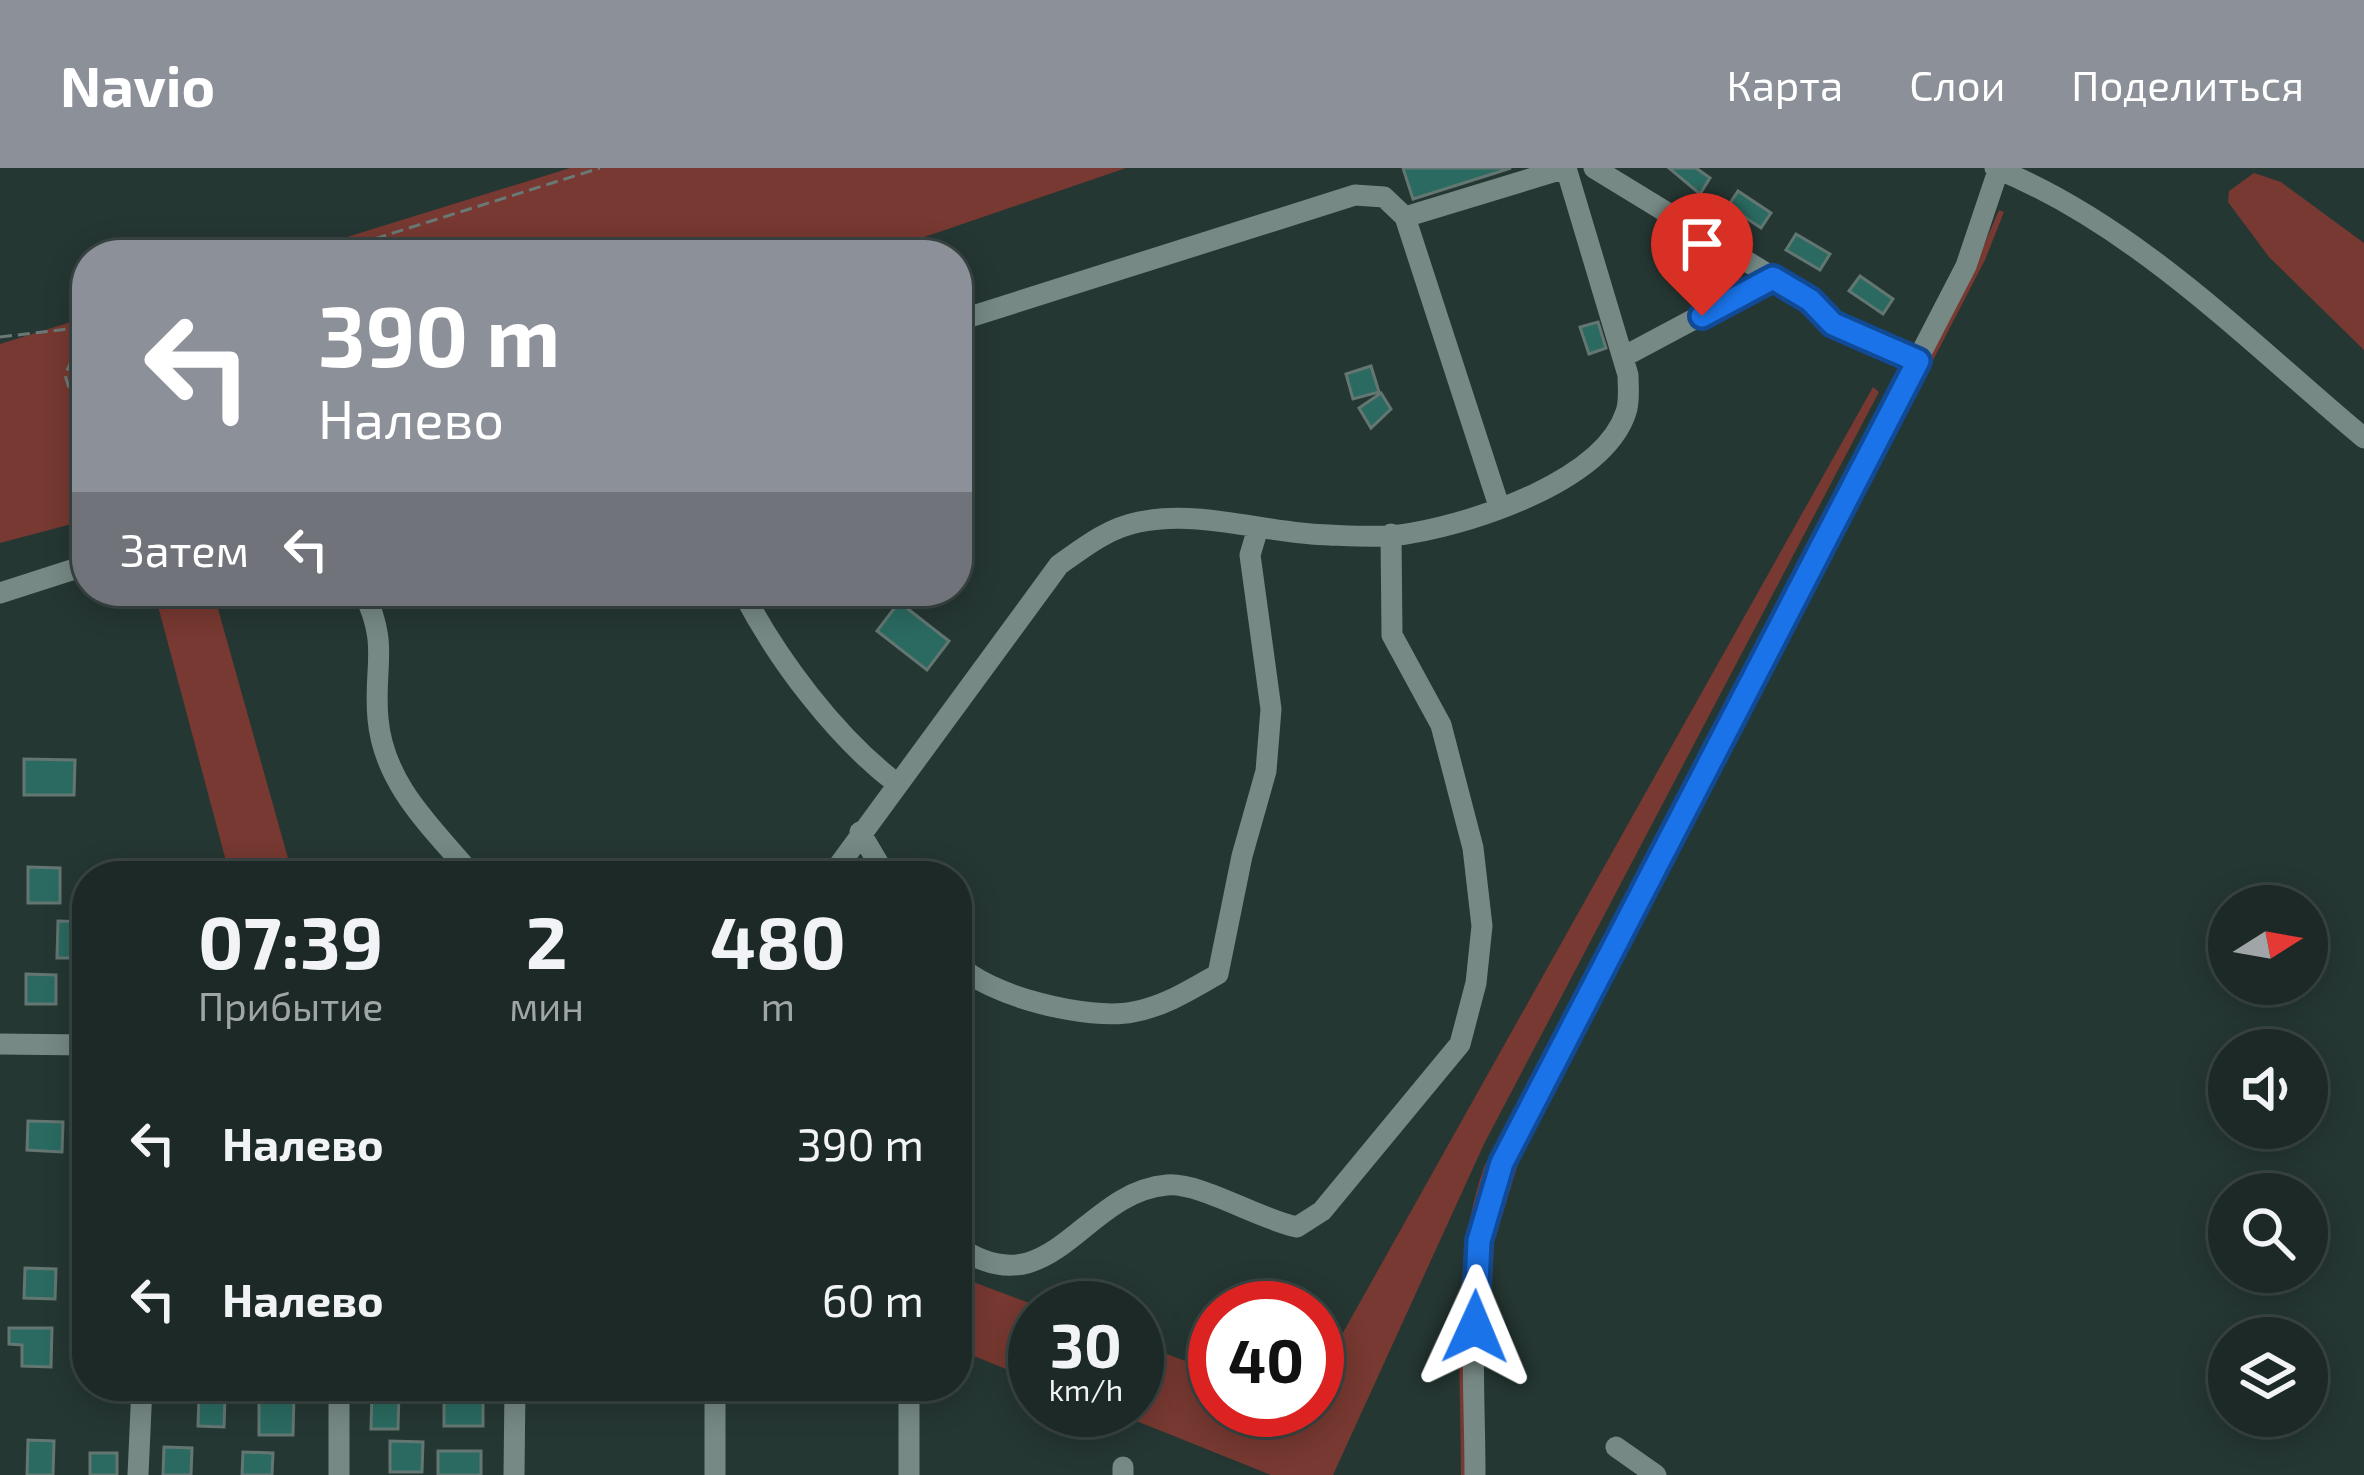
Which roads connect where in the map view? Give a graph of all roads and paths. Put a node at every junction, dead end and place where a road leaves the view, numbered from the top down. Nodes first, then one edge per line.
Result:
1 (600, 168) edge
2 (1594, 168) edge
3 (1998, 168) edge
4 (1405, 217) junction
5 (370, 240) edge
6 (1773, 278) junction
7 (972, 316) edge
8 (72, 329) edge
9 (0, 337) edge
10 (1623, 357) junction
11 (72, 360) edge
12 (1918, 361) junction
13 (72, 398) edge
14 (2364, 438) edge
15 (1499, 506) junction
16 (1258, 528) junction
17 (1391, 534) junction
18 (72, 570) edge
19 (0, 593) edge
20 (370, 606) edge
21 (750, 606) edge
22 (896, 783) junction
23 (860, 832) junction
24 (460, 861) edge
25 (841, 861) edge
26 (877, 861) edge
27 (972, 972) edge
28 (0, 1044) edge
29 (72, 1045) edge
30 (972, 1252) edge
31 (141, 1401) edge
32 (339, 1401) edge
33 (515, 1401) edge
34 (716, 1401) edge
35 (909, 1401) edge
36 (1616, 1447) dead end
37 (138, 1475) edge
38 (339, 1475) edge
39 (514, 1475) edge
40 (715, 1475) edge
41 (909, 1475) edge
42 (1475, 1475) edge
43 (1657, 1475) edge

1 - 5 path
2 - 6 street
3 - 12 street
3 - 14 street
4 - 7 street
4 - 10 street
4 - 15 street
6 - 10 street
6 - 12 street
8 - 9 path
10 - 15 street
11 - 13 path
12 - 42 street
15 - 17 street
16 - 17 street
16 - 22 street
16 - 27 street
17 - 30 street
18 - 19 street
20 - 24 street
21 - 22 street
22 - 23 street
23 - 25 street
23 - 26 street
28 - 29 street
31 - 37 street
32 - 38 street
33 - 39 street
34 - 40 street
35 - 41 street
36 - 43 street

